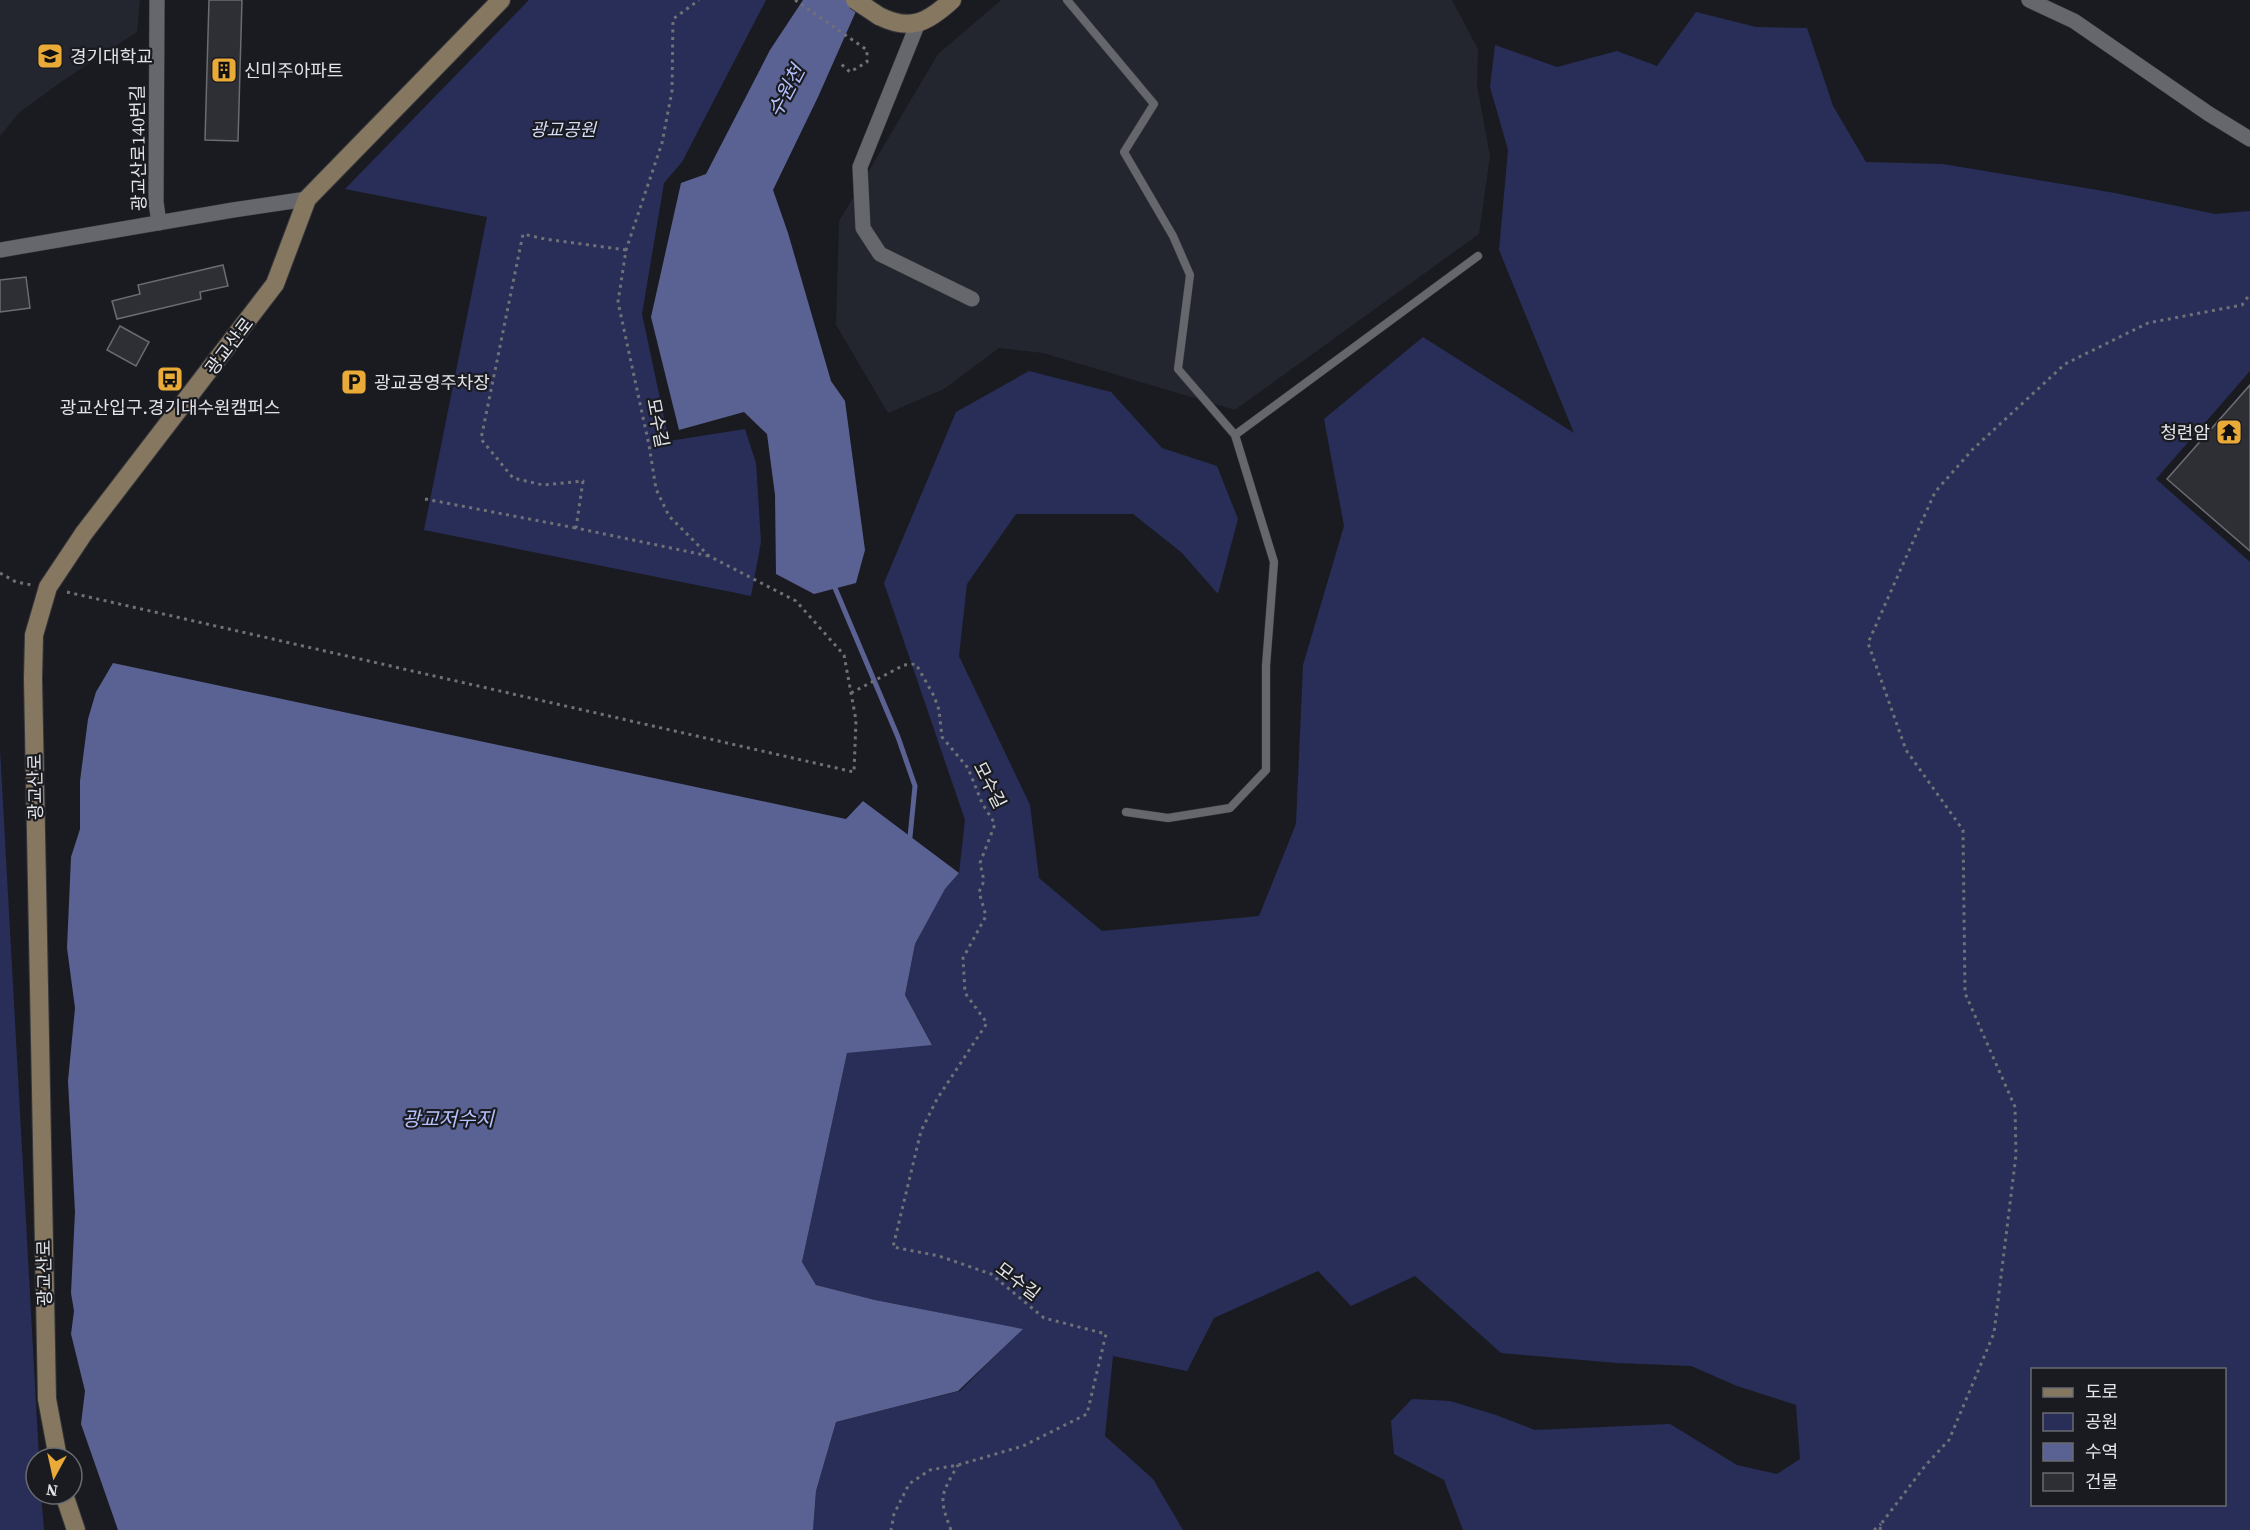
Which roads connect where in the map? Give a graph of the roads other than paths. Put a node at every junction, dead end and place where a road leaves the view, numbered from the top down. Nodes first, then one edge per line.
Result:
1 (157, 0) edge
2 (501, 0) edge
3 (855, 0) edge
4 (952, 0) edge
5 (1067, 0) edge
6 (2029, 0) edge
7 (918, 23) junction
8 (2250, 139) edge
9 (307, 199) junction
10 (159, 223) junction
11 (0, 250) edge
12 (1478, 256) dead end
13 (972, 299) dead end
14 (1235, 435) junction
15 (1126, 812) dead end
16 (56, 1446) edge
17 (68, 1506) edge
18 (76, 1530) edge

1 - 10 street, 광교산로140번길
2 - 9 street, 광교산로
3 - 7 street, bridge
4 - 7 street
5 - 14 lane
6 - 8 street
7 - 13 street
9 - 10 street
9 - 16 street, 광교산로
10 - 11 street
12 - 14 lane
14 - 15 lane
17 - 18 street

